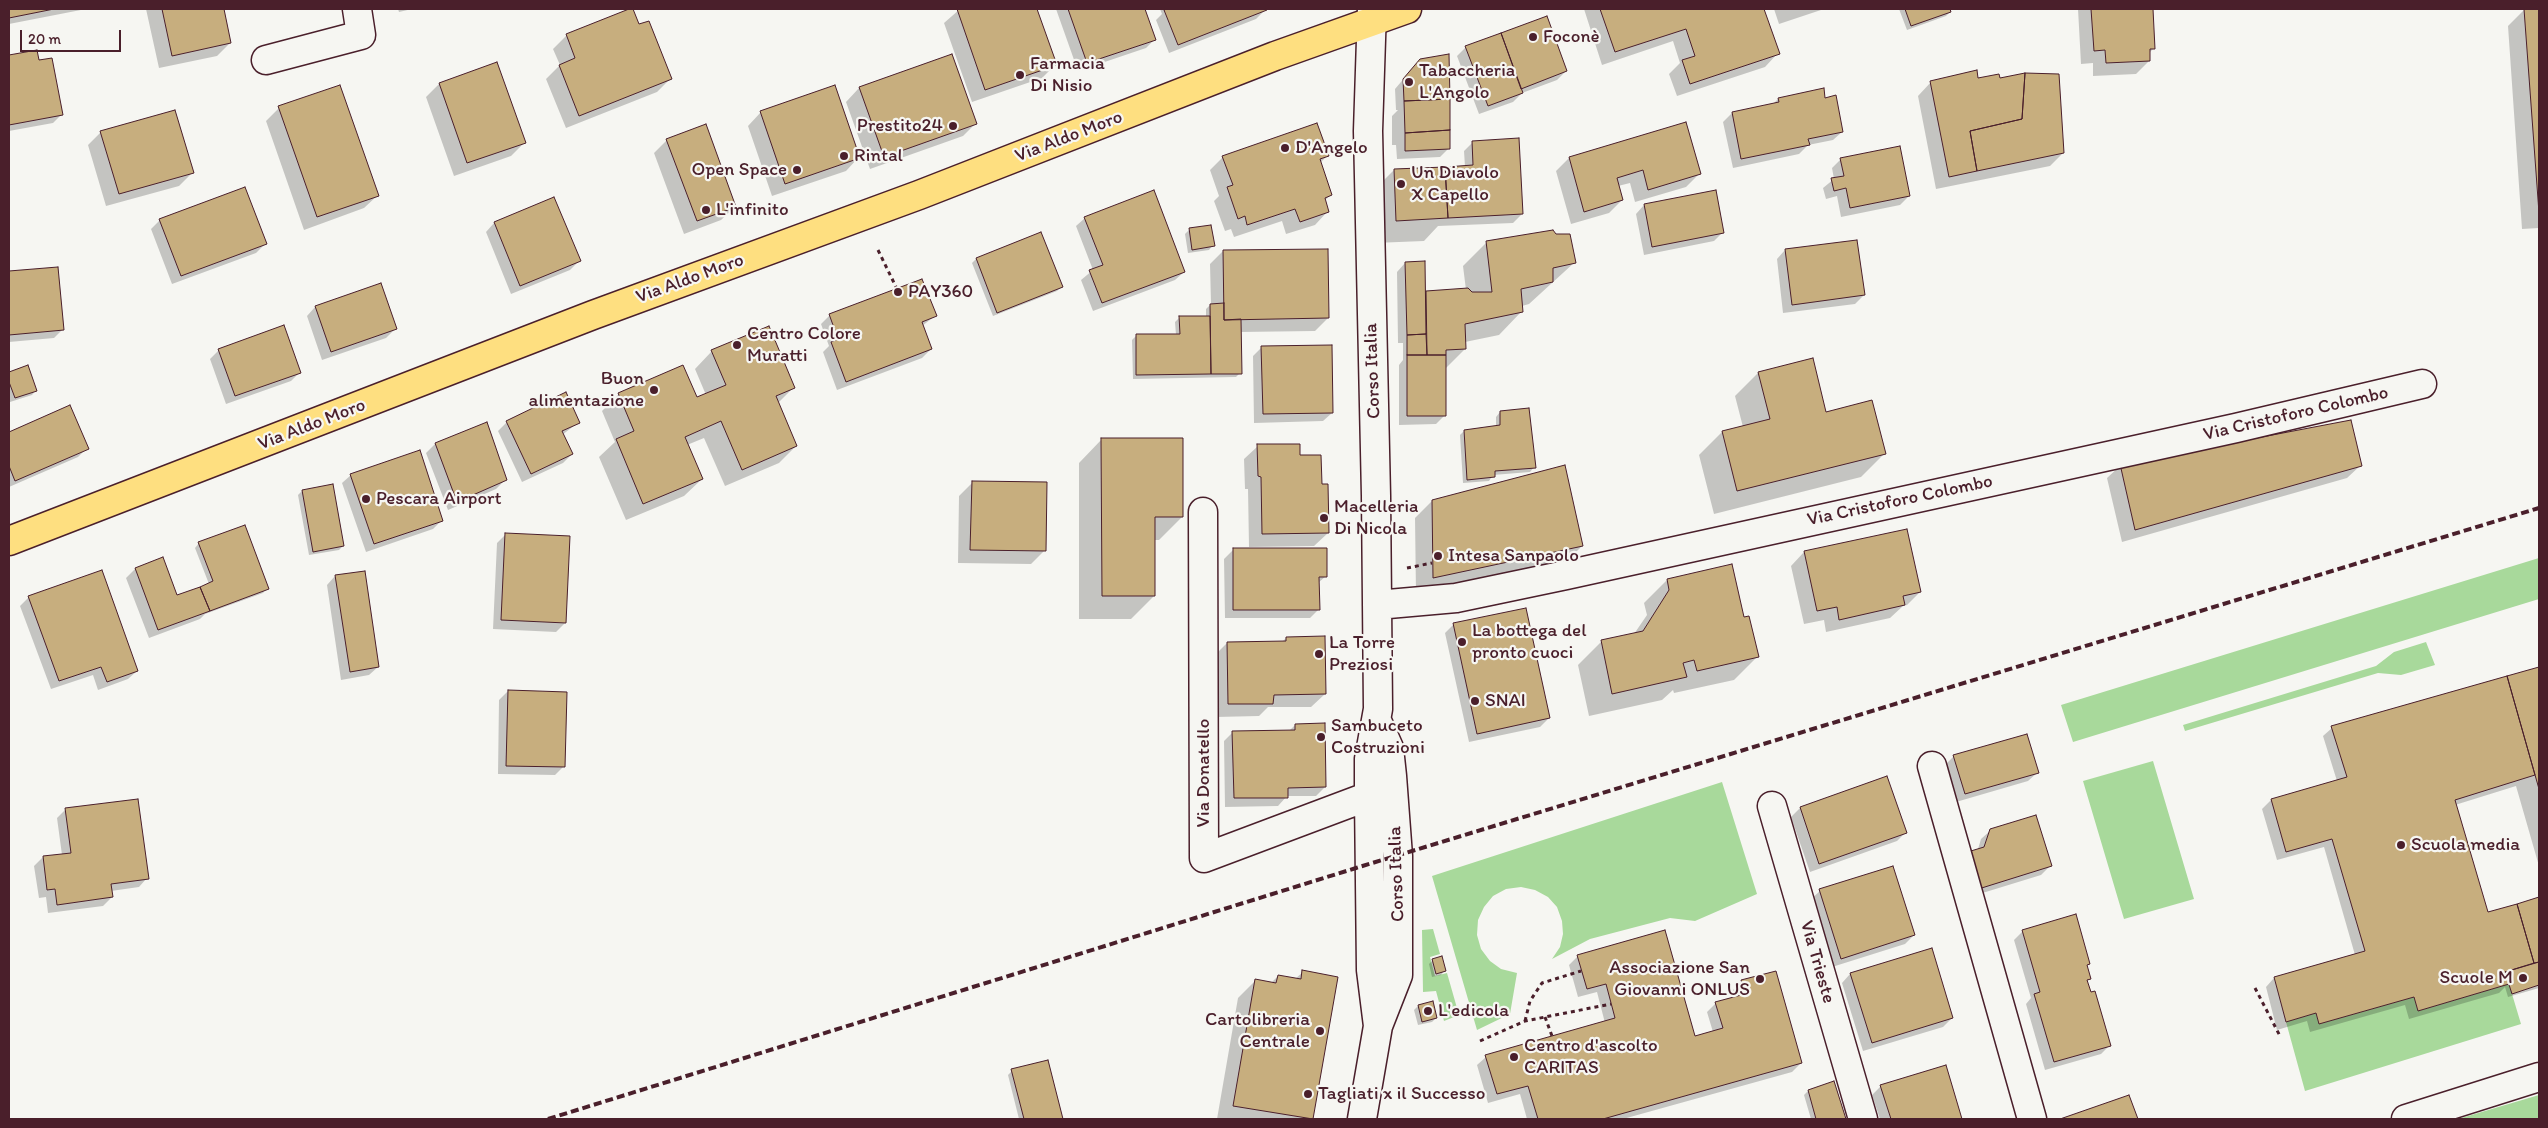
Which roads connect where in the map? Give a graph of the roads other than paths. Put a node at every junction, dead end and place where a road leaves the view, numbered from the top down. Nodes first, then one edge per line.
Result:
1 (357, 9) edge
2 (1406, 9) edge
3 (1372, 15) edge
4 (266, 60) dead end
5 (2422, 384) dead end
6 (1203, 512) dead end
7 (9, 541) edge
8 (1377, 605) junction
9 (1377, 721) junction
10 (1932, 766) dead end
11 (1369, 796) junction
12 (1772, 806) dead end
13 (1378, 1026) junction
14 (2539, 1077) edge
15 (1362, 1119) edge
16 (1863, 1119) edge
17 (2032, 1119) edge
18 (2406, 1119) edge

1 - 4 street
2 - 3 main road, Via Aldo Moro
3 - 7 main road, Via Aldo Moro
3 - 8 street, Corso Italia
5 - 8 street, Via Cristoforo Colombo
6 - 11 street, Via Donatello
8 - 9 street, Corso Italia
9 - 11 street, Corso Italia
9 - 13 street, Corso Italia
10 - 17 street
11 - 13 street, Corso Italia
12 - 16 street, Via Trieste
13 - 15 street, Corso Italia
14 - 18 street

